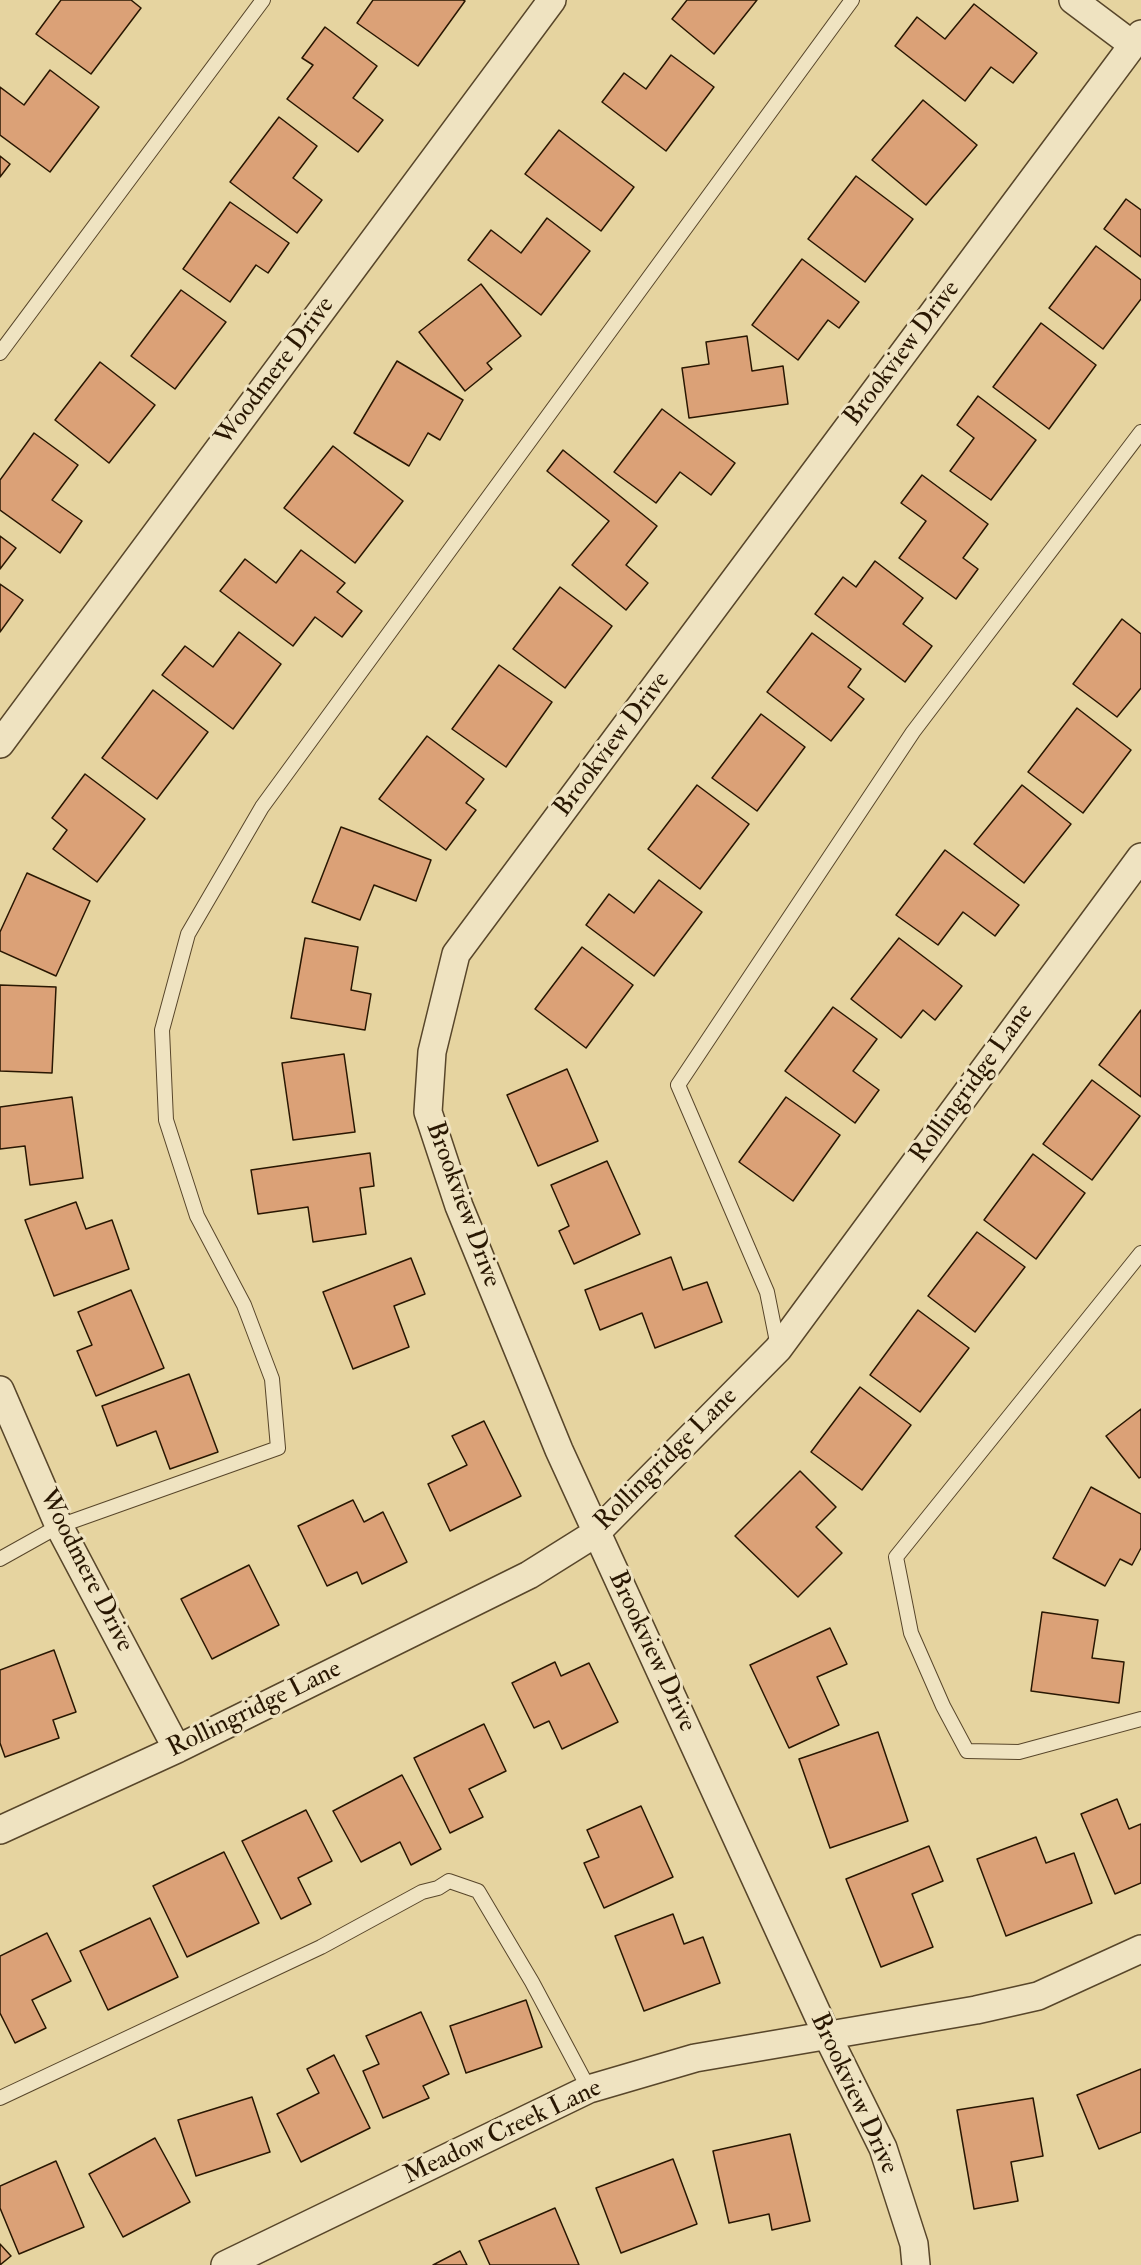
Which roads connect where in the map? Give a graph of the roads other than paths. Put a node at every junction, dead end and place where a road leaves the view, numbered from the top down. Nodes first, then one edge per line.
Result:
1 (263, 0) edge
2 (552, 0) edge
3 (852, 0) edge
4 (1073, 0) edge
5 (1137, 39) edge
6 (0, 353) edge
7 (1141, 432) edge
8 (0, 744) edge
9 (1141, 857) edge
10 (1141, 1253) edge
11 (778, 1349) junction
12 (0, 1390) edge
13 (59, 1526) junction
14 (596, 1533) junction
15 (0, 1559) edge
16 (1141, 1719) edge
17 (177, 1749) junction
18 (0, 1830) edge
19 (1141, 1950) edge
20 (827, 2035) junction
21 (589, 2089) junction
22 (0, 2098) edge
23 (915, 2255) edge
24 (225, 2265) edge

1 - 6 lane
2 - 8 street, Woodmere Drive
3 - 13 lane
4 - 5 street
5 - 14 street, Brookview Drive
7 - 11 lane
9 - 11 street, Rollingridge Lane
10 - 16 lane
11 - 14 street, Rollingridge Lane
12 - 13 street, Woodmere Drive
13 - 15 lane
13 - 17 street, Woodmere Drive
14 - 17 street, Rollingridge Lane
14 - 20 street, Brookview Drive
17 - 18 street, Rollingridge Lane
19 - 20 street, Meadow Creek Lane
20 - 21 street, Meadow Creek Lane
20 - 23 street, Brookview Drive
21 - 22 lane
21 - 24 street, Meadow Creek Lane

